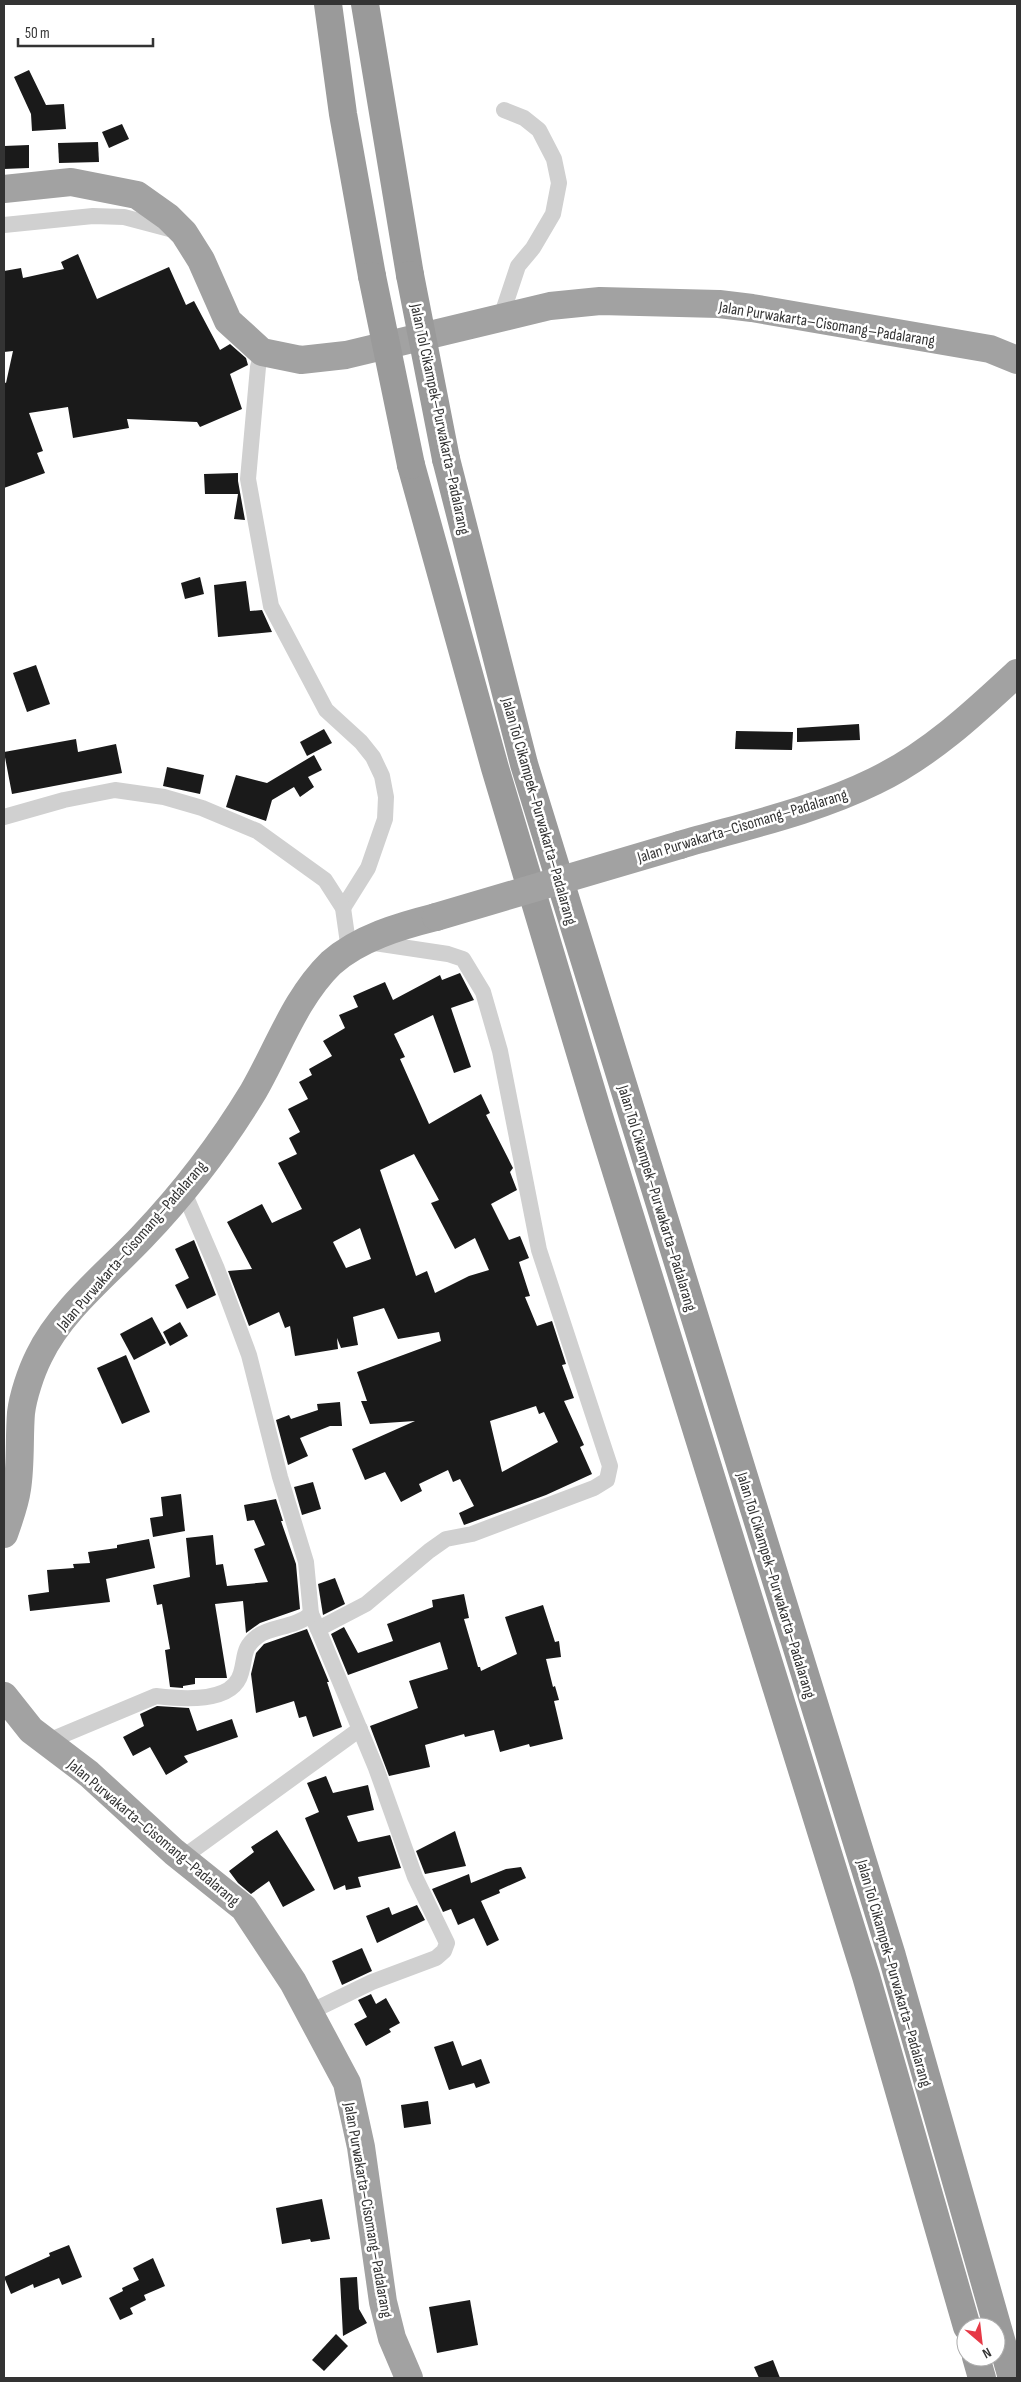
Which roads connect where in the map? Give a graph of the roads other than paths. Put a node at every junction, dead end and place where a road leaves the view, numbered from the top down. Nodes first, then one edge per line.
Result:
1 (328, 4) edge
2 (365, 4) edge
3 (504, 110) dead end
4 (4, 189) edge
5 (4, 225) edge
6 (184, 233) junction
7 (501, 317) junction
8 (262, 352) junction
9 (1017, 360) edge
10 (1017, 673) edge
11 (4, 817) edge
12 (343, 908) junction
13 (357, 946) junction
14 (183, 1190) junction
15 (4, 1534) edge
16 (314, 1622) junction
17 (4, 1696) edge
18 (360, 1730) junction
19 (46, 1742) junction
20 (182, 1858) junction
21 (310, 2012) junction
22 (964, 2317) edge
23 (409, 2378) edge
24 (1012, 2378) edge

1 - 22 highway, Jalan Tol Cikampek–Purwakarta–Padalarang, bridge
2 - 24 highway, Jalan Tol Cikampek–Purwakarta–Padalarang, bridge
3 - 7 street
4 - 6 highway
5 - 6 street
6 - 8 highway
7 - 8 highway, Jalan Purwakarta–Cisomang–Padalarang
7 - 9 highway, Jalan Purwakarta–Cisomang–Padalarang
8 - 12 street
10 - 13 highway, Jalan Purwakarta–Cisomang–Padalarang, bridge
11 - 12 street
12 - 13 street
13 - 14 highway, Jalan Purwakarta–Cisomang–Padalarang
13 - 16 street
14 - 15 highway, Jalan Purwakarta–Cisomang–Padalarang
14 - 16 street
16 - 18 street
16 - 19 street
17 - 19 highway, Jalan Purwakarta–Cisomang–Padalarang
18 - 20 street
18 - 21 street
19 - 20 highway, Jalan Purwakarta–Cisomang–Padalarang
20 - 21 highway, Jalan Purwakarta–Cisomang–Padalarang
21 - 23 highway, Jalan Purwakarta–Cisomang–Padalarang

